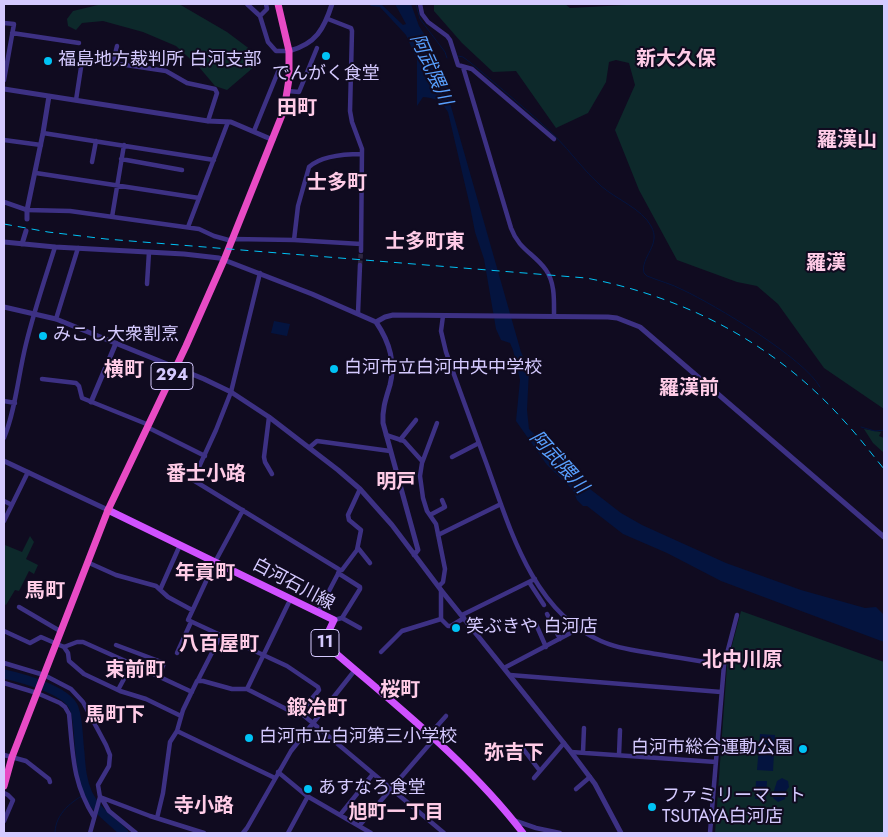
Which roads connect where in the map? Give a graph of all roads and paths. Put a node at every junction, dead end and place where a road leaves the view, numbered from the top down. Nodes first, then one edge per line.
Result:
1 (247, 4) edge
2 (266, 4) edge
3 (278, 4) edge
4 (332, 4) edge
5 (420, 4) edge
6 (260, 16) junction
7 (328, 19) junction
8 (4, 22) edge
9 (12, 33) junction
10 (79, 43) dead end
11 (7, 45) edge
12 (117, 46) dead end
13 (317, 48) dead end
14 (289, 51) junction
15 (147, 53) dead end
16 (113, 63) junction
17 (143, 67) junction
18 (280, 67) dead end
19 (464, 67) junction
20 (4, 80) edge
21 (4, 89) edge
22 (288, 91) junction
23 (48, 96) junction
24 (76, 100) junction
25 (208, 121) junction
26 (228, 122) junction
27 (254, 131) junction
28 (44, 133) junction
29 (554, 139) dead end
30 (4, 140) edge
31 (273, 140) junction
32 (96, 141) junction
33 (41, 145) junction
34 (124, 145) junction
35 (362, 154) junction
36 (121, 160) junction
37 (214, 160) junction
38 (92, 162) dead end
39 (182, 170) dead end
40 (36, 173) junction
41 (116, 185) junction
42 (199, 198) junction
43 (4, 202) edge
44 (27, 210) junction
45 (112, 218) junction
46 (27, 219) dead end
47 (188, 228) junction
48 (26, 231) dead end
49 (232, 240) junction
50 (294, 240) junction
51 (4, 242) edge
52 (22, 244) junction
53 (361, 244) junction
54 (54, 247) junction
55 (78, 248) junction
56 (360, 251) tunnel mouth
57 (149, 252) junction
58 (224, 260) junction
59 (360, 265) tunnel mouth
60 (260, 273) junction
61 (147, 284) dead end
62 (4, 307) edge
63 (358, 313) junction
64 (34, 314) junction
65 (554, 315) junction
66 (443, 316) junction
67 (56, 320) junction
68 (376, 322) junction
69 (116, 343) junction
70 (175, 368) junction
71 (42, 379) dead end
72 (231, 392) junction
73 (4, 401) edge
74 (91, 402) junction
75 (15, 403) junction
76 (269, 417) junction
77 (416, 420) dead end
78 (437, 423) dead end
79 (148, 426) junction
80 (386, 435) junction
81 (4, 438) edge
82 (400, 440) junction
83 (479, 443) junction
84 (310, 447) junction
85 (390, 451) junction
86 (205, 456) junction
87 (452, 456) dead end
88 (4, 461) edge
89 (422, 462) junction
90 (28, 472) junction
91 (272, 474) dead end
92 (360, 489) junction
93 (442, 500) dead end
94 (4, 501) edge
95 (501, 504) junction
96 (12, 505) junction
97 (108, 510) junction
98 (243, 510) junction
99 (430, 515) junction
100 (4, 521) edge
101 (438, 535) junction
102 (884, 537) edge
103 (180, 545) junction
104 (358, 548) junction
105 (414, 555) junction
106 (88, 562) junction
107 (215, 562) junction
108 (370, 563) dead end
109 (339, 572) junction
110 (535, 579) junction
111 (530, 582) junction
112 (440, 588) junction
113 (160, 590) junction
114 (539, 597) junction
115 (290, 598) junction
116 (533, 599) dead end
117 (544, 605) dead end
118 (19, 607) dead end
119 (192, 610) junction
120 (318, 612) junction
121 (548, 614) dead end
122 (737, 615) dead end
123 (463, 617) junction
124 (342, 618) junction
125 (441, 619) junction
126 (334, 620) junction
127 (191, 622) junction
128 (535, 622) dead end
129 (360, 628) dead end
130 (580, 628) junction
131 (4, 631) edge
132 (60, 631) junction
133 (221, 635) junction
134 (560, 639) junction
135 (56, 643) junction
136 (116, 645) dead end
137 (546, 646) junction
138 (64, 647) junction
139 (137, 652) junction
140 (381, 652) dead end
141 (177, 653) dead end
142 (262, 655) junction
143 (4, 663) edge
144 (132, 663) junction
145 (724, 665) junction
146 (504, 668) junction
147 (355, 670) junction
148 (43, 676) junction
149 (159, 676) junction
150 (510, 676) junction
151 (198, 680) junction
152 (4, 683) edge
153 (247, 689) junction
154 (118, 690) junction
155 (37, 692) junction
156 (192, 692) junction
157 (721, 692) junction
158 (302, 714) junction
159 (181, 716) junction
160 (446, 716) dead end
161 (312, 723) junction
162 (584, 728) dead end
163 (177, 730) junction
164 (620, 730) dead end
165 (431, 737) junction
166 (564, 743) junction
167 (524, 750) dead end
168 (571, 752) junction
169 (583, 752) junction
170 (4, 755) edge
171 (619, 755) junction
172 (12, 757) junction
173 (716, 762) junction
174 (540, 771) junction
175 (278, 772) junction
176 (374, 774) junction
177 (590, 777) junction
178 (275, 778) junction
179 (534, 778) dead end
180 (50, 782) dead end
181 (4, 786) edge
182 (392, 789) junction
183 (576, 789) dead end
184 (4, 793) edge
185 (308, 796) junction
186 (101, 797) junction
187 (340, 815) junction
188 (94, 817) junction
189 (157, 818) junction
190 (513, 820) junction
191 (4, 822) edge
192 (359, 826) junction
193 (90, 833) edge
194 (136, 833) edge
195 (204, 833) edge
196 (242, 833) edge
197 (288, 833) edge
198 (371, 833) edge
199 (444, 833) edge
200 (523, 833) edge
201 (560, 833) edge
202 (621, 833) edge
203 (710, 833) edge

1 - 6 street
2 - 6 street
3 - 14 highway, 294
4 - 7 street
5 - 19 street
6 - 14 street
7 - 14 street
7 - 35 street
8 - 9 street
9 - 10 street
9 - 11 street
11 - 20 street
12 - 16 street
13 - 22 street
14 - 22 highway, 294
15 - 17 street
16 - 17 street
16 - 24 street
17 - 25 street
18 - 27 street
19 - 29 street
19 - 65 street
21 - 23 street
22 - 31 highway, 294
23 - 24 street
23 - 28 street
24 - 25 street
25 - 26 street
26 - 27 street
26 - 37 street
27 - 31 street
28 - 32 street
28 - 33 street
30 - 33 street
31 - 49 highway, 294
32 - 34 street
32 - 38 street
33 - 40 street
34 - 36 street
34 - 37 street
35 - 50 street
35 - 53 street
36 - 39 street
36 - 41 street
37 - 42 street
40 - 41 street
40 - 44 street
41 - 42 street
41 - 45 street
42 - 47 street
43 - 44 street
44 - 45 street
44 - 46 street
45 - 47 street
47 - 49 street
48 - 52 street
49 - 50 street
49 - 58 highway, 294
50 - 53 street
51 - 52 street
52 - 54 street
53 - 56 street
54 - 55 street
54 - 64 street
55 - 57 street
55 - 67 street
57 - 58 street
57 - 61 street
58 - 60 street
58 - 70 highway, 294
59 - 63 street
60 - 63 street
60 - 72 street
62 - 64 street
63 - 68 street
64 - 67 street
64 - 75 street
65 - 66 street
65 - 102 street
66 - 68 street
66 - 83 street
67 - 69 street
68 - 80 street
69 - 70 street
69 - 74 street
70 - 72 street
70 - 79 highway, 294
71 - 74 street
72 - 76 street
72 - 86 street
73 - 75 street
74 - 79 street
75 - 81 street
76 - 84 street
76 - 91 street
77 - 82 street
78 - 89 street
79 - 86 street
79 - 97 highway, 294
80 - 82 street
80 - 85 street
82 - 89 street
83 - 87 street
83 - 95 street
84 - 85 street
84 - 92 street
85 - 105 street
86 - 98 street
88 - 90 street
89 - 99 street
90 - 96 street
90 - 97 street
92 - 104 street
92 - 105 street
93 - 99 street
94 - 96 street
95 - 101 street
95 - 110 street
96 - 100 street
97 - 103 main road, 白河石川線 / 11
97 - 106 highway, 294
98 - 107 street
98 - 109 street
99 - 101 street
101 - 112 street
103 - 107 main road, 白河石川線 / 11
103 - 113 street
104 - 108 street
104 - 109 street
105 - 112 street
106 - 113 street
106 - 132 highway, 294
107 - 115 main road, 白河石川線 / 11
107 - 119 street
109 - 120 street
109 - 124 street
110 - 111 street
110 - 130 street
111 - 114 street
111 - 123 street
112 - 123 street
112 - 125 street
113 - 119 street
114 - 116 street
114 - 117 street
115 - 120 main road, 白河石川線 / 11
115 - 142 street
118 - 132 street
119 - 127 street
120 - 126 main road, 白河石川線 / 11
121 - 134 street
122 - 145 street
123 - 125 street
123 - 146 street
124 - 126 street
124 - 129 street
125 - 140 street
126 - 147 main road, 白河石川線 / 11
127 - 133 street
127 - 141 street
128 - 137 street
130 - 134 street
130 - 145 street
131 - 135 street
132 - 135 highway, 294
133 - 142 street
133 - 151 street
134 - 137 street
135 - 138 street
135 - 148 highway, 294
136 - 139 street
137 - 146 street
138 - 144 street
138 - 154 street
139 - 144 street
139 - 149 street
142 - 153 street
142 - 158 street
143 - 148 street
144 - 149 street
144 - 154 street
145 - 157 street
146 - 150 street
147 - 161 street
147 - 165 main road, 白河石川線 / 11
148 - 155 highway, 294
148 - 186 street
149 - 156 street
150 - 157 street
150 - 166 street
151 - 153 street
151 - 156 street
152 - 155 street
153 - 158 street
154 - 159 street
155 - 172 highway, 294
155 - 188 street
156 - 159 street
157 - 173 street
158 - 161 street
159 - 163 street
160 - 165 street
161 - 175 street
161 - 176 street
162 - 169 street
163 - 178 street
163 - 189 street
164 - 171 street
165 - 182 street
165 - 190 main road, 白河石川線 / 11
166 - 168 street
166 - 174 street
167 - 174 street
168 - 169 street
168 - 177 street
169 - 171 street
170 - 172 street
171 - 173 street
172 - 180 street
172 - 181 highway, 294
173 - 203 street
174 - 179 street
175 - 178 street
175 - 185 street
176 - 182 street
176 - 187 street
177 - 183 street
177 - 202 street
178 - 196 street
182 - 192 street
182 - 199 street
184 - 191 street
185 - 187 street
185 - 197 street
186 - 188 street
186 - 189 street
186 - 194 street
187 - 192 street
188 - 193 street
189 - 195 street
190 - 200 main road, 白河石川線 / 11
190 - 201 street
192 - 198 street

